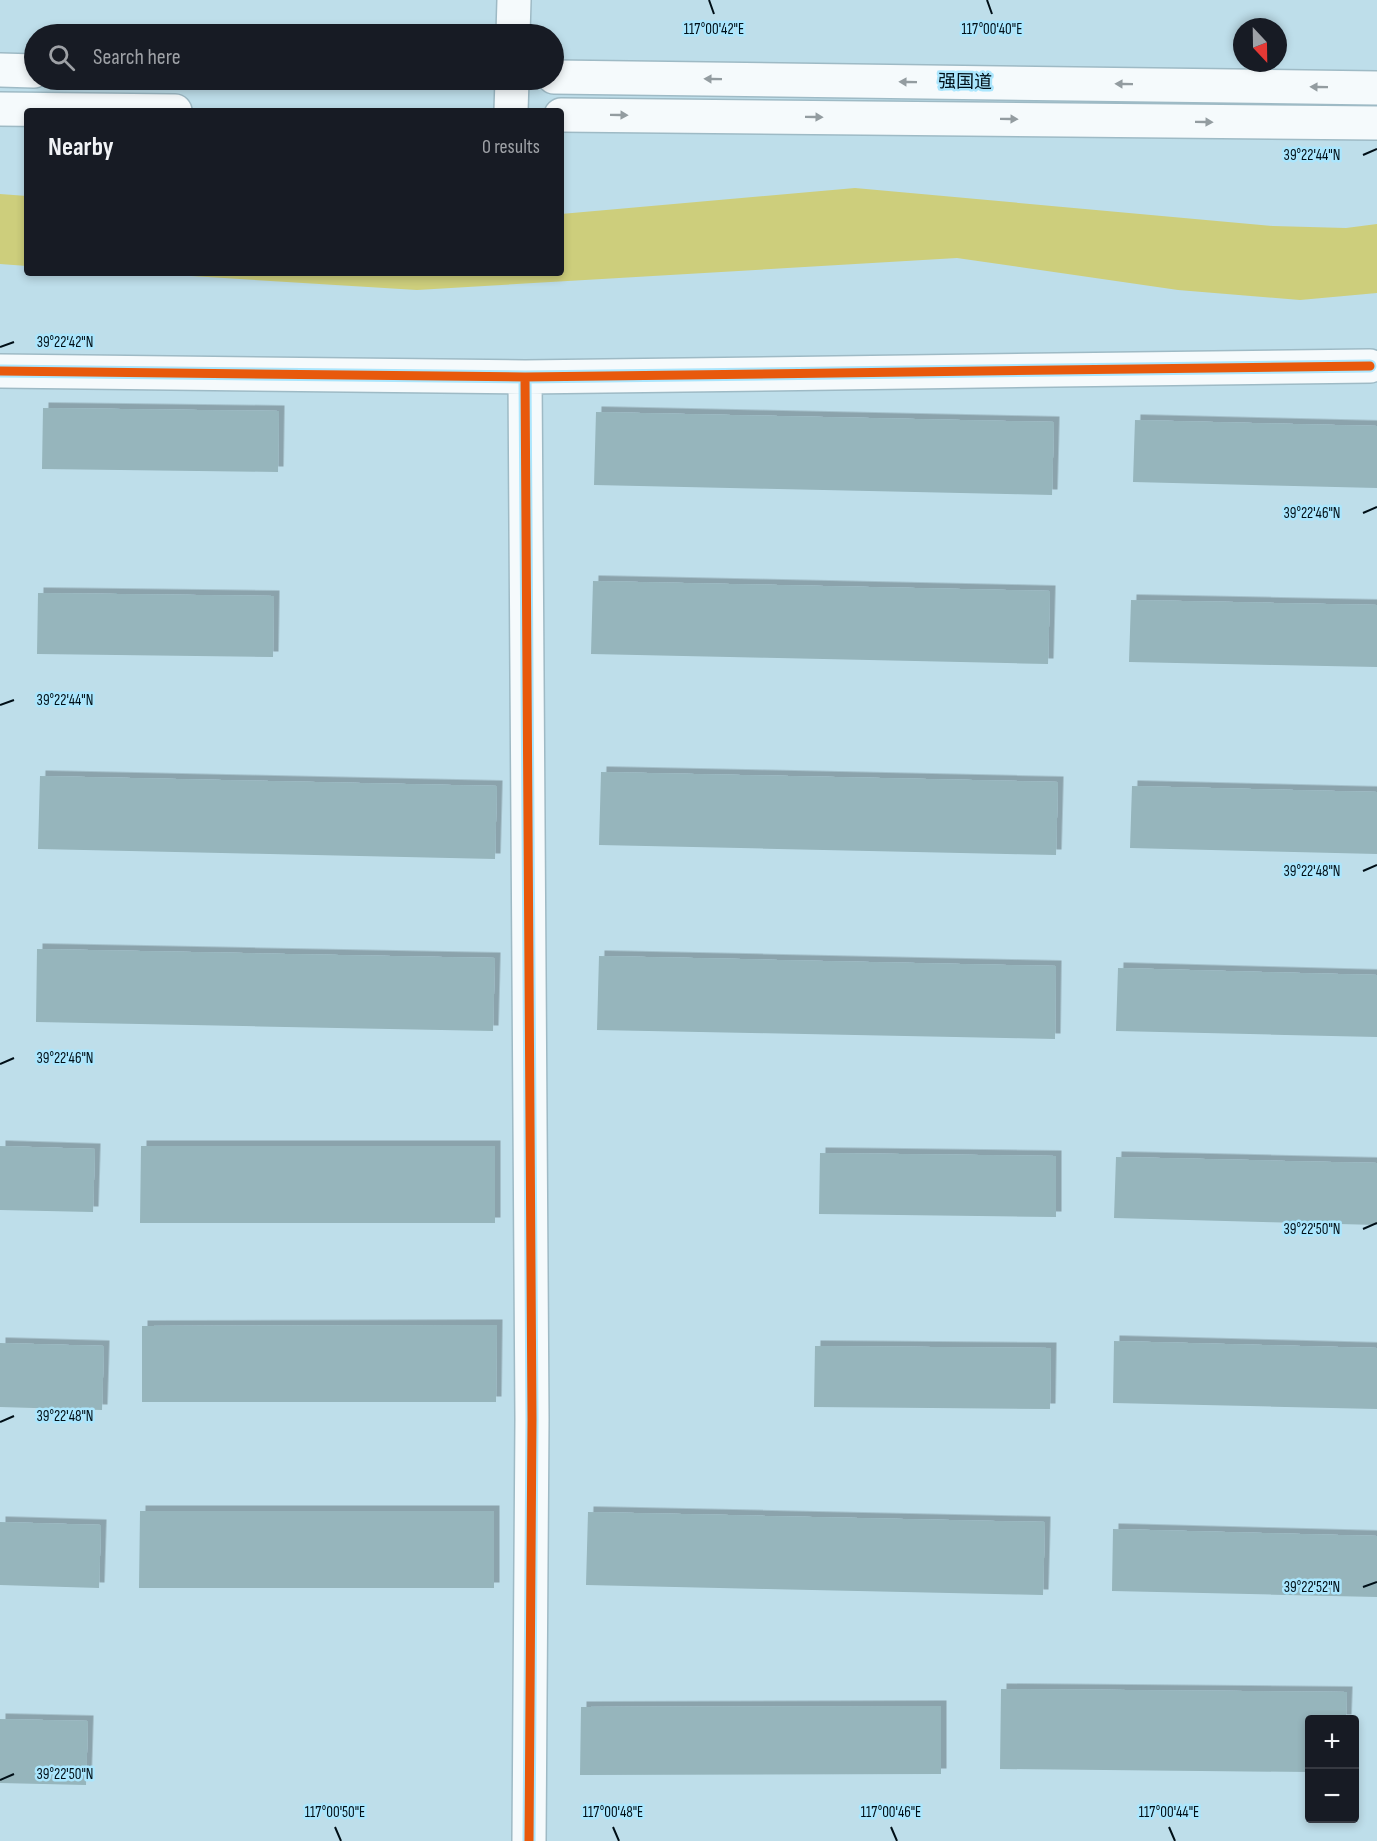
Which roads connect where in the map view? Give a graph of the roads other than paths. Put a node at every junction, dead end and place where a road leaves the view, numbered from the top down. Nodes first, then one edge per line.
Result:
1 (514, 0) edge
2 (513, 24) edge
3 (0, 70) edge
4 (24, 71) edge
5 (564, 77) edge
6 (1377, 88) edge
7 (512, 90) edge
8 (512, 108) edge
9 (0, 110) edge
10 (24, 110) edge
11 (564, 115) edge
12 (1377, 123) edge
13 (1370, 366) dead end
14 (0, 371) edge
15 (525, 377) junction
16 (529, 1841) edge

1 - 2 street
3 - 4 street
6 -> 5 street, 强国道
7 - 8 street
9 - 10 street
11 -> 12 street, 强国道
13 - 15 street
14 - 15 street
15 - 16 street

